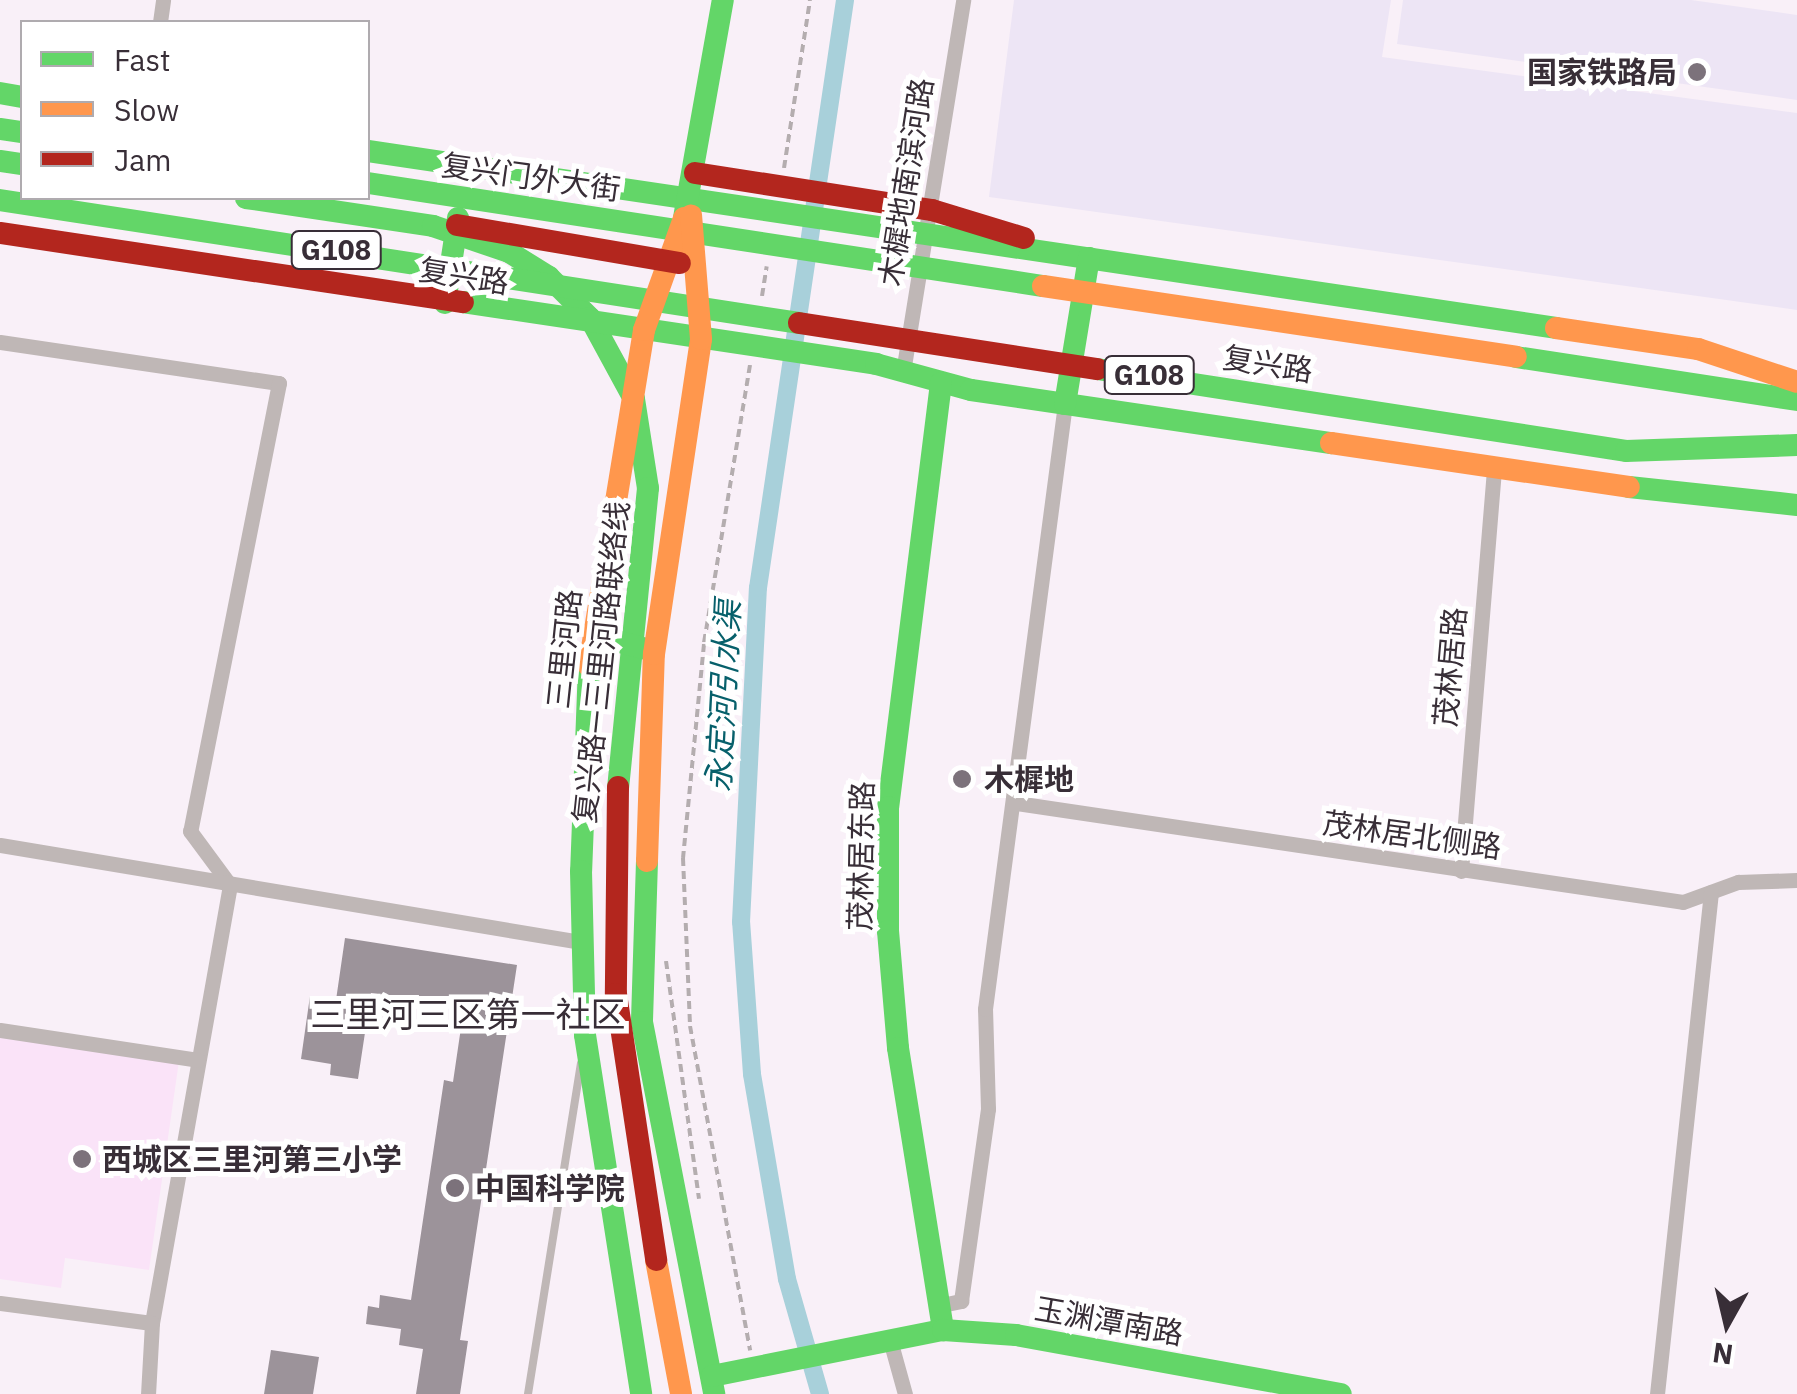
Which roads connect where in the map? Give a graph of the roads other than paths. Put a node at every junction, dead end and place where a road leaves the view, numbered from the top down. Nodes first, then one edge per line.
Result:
1 (723, 0) edge
2 (963, 0) edge
3 (370, 151) edge
4 (466, 166) junction
5 (696, 173) junction
6 (735, 179) junction
7 (370, 183) edge
8 (0, 200) edge
9 (259, 200) edge
10 (690, 202) junction
11 (932, 210) junction
12 (457, 225) junction
13 (686, 230) joint
14 (0, 232) edge
15 (926, 236) junction
16 (1089, 258) junction
17 (668, 261) junction
18 (692, 265) junction
19 (445, 303) junction
20 (644, 330) junction
21 (701, 339) junction
22 (0, 342) edge
23 (903, 372) junction
24 (941, 382) junction
25 (1797, 382) edge
26 (1797, 400) edge
27 (1064, 404) junction
28 (1797, 444) edge
29 (1494, 468) junction
30 (1797, 490) edge
31 (1654, 492) junction
32 (1790, 503) edge
33 (589, 654) junction
34 (654, 654) junction
35 (1016, 803) junction
36 (0, 845) edge
37 (1461, 871) junction
38 (1797, 880) edge
39 (230, 885) junction
40 (1711, 892) junction
41 (580, 942) junction
42 (642, 1022) junction
43 (0, 1030) edge
44 (586, 1035) junction
45 (198, 1060) junction
46 (0, 1303) edge
47 (937, 1306) junction
48 (152, 1323) junction
49 (943, 1330) junction
50 (890, 1340) junction
51 (713, 1385) edge
52 (148, 1394) edge
53 (528, 1394) edge
54 (641, 1394) edge
55 (681, 1394) edge
56 (904, 1394) edge
57 (1342, 1394) edge
58 (1657, 1394) edge

1 - 5 main road
2 - 11 street, 木樨地南滨河路
3 - 4 main road
4 - 10 main road
4 - 12 main road
5 - 6 main road
5 - 10 main road
6 - 10 main road
6 - 11 main road
7 - 13 main road, 复兴门外大街 / G108
8 - 28 main road, 复兴路 / G108
9 - 55 main road, 复兴路—三里河路联络线
10 - 15 main road
10 - 17 main road, 三里河路
10 - 18 main road
11 - 15 street, 木樨地南滨河路
11 - 16 main road
12 - 17 main road
12 - 19 main road
13 - 26 main road, 复兴路 / G108
14 - 19 main road, 复兴路
15 - 16 main road
15 - 23 street, 木樨地南滨河路
16 - 25 main road
16 - 27 main road
17 - 18 main road
17 - 20 main road, 三里河路
18 - 21 main road
19 - 20 main road, 复兴路
20 - 21 main road, 复兴路
20 - 33 main road, 三里河路
21 - 23 main road, 复兴路
21 - 34 main road
22 - 39 street
23 - 24 main road
24 - 27 main road
24 - 47 main road, 茂林居东路
27 - 29 main road
27 - 35 street
29 - 31 main road
29 - 37 street, 茂林居路
30 - 31 main road
31 - 32 main road
33 - 34 main road
33 - 41 main road, 三里河路
34 - 42 main road
35 - 37 street, 茂林居北侧路
35 - 47 street
36 - 39 street
37 - 40 street, 茂林居北侧路
38 - 40 street, 茂林居北侧路
39 - 41 street
39 - 45 street
40 - 58 street
41 - 44 main road, 三里河路
42 - 44 main road
42 - 51 main road
43 - 45 street
44 - 53 lane
44 - 54 main road, 三里河路
45 - 48 street
46 - 48 street
47 - 49 main road, 茂林居东路
48 - 52 street
49 - 50 main road, 玉渊潭南路
49 - 57 main road, 玉渊潭南路
50 - 51 main road, 玉渊潭南路
50 - 56 street

